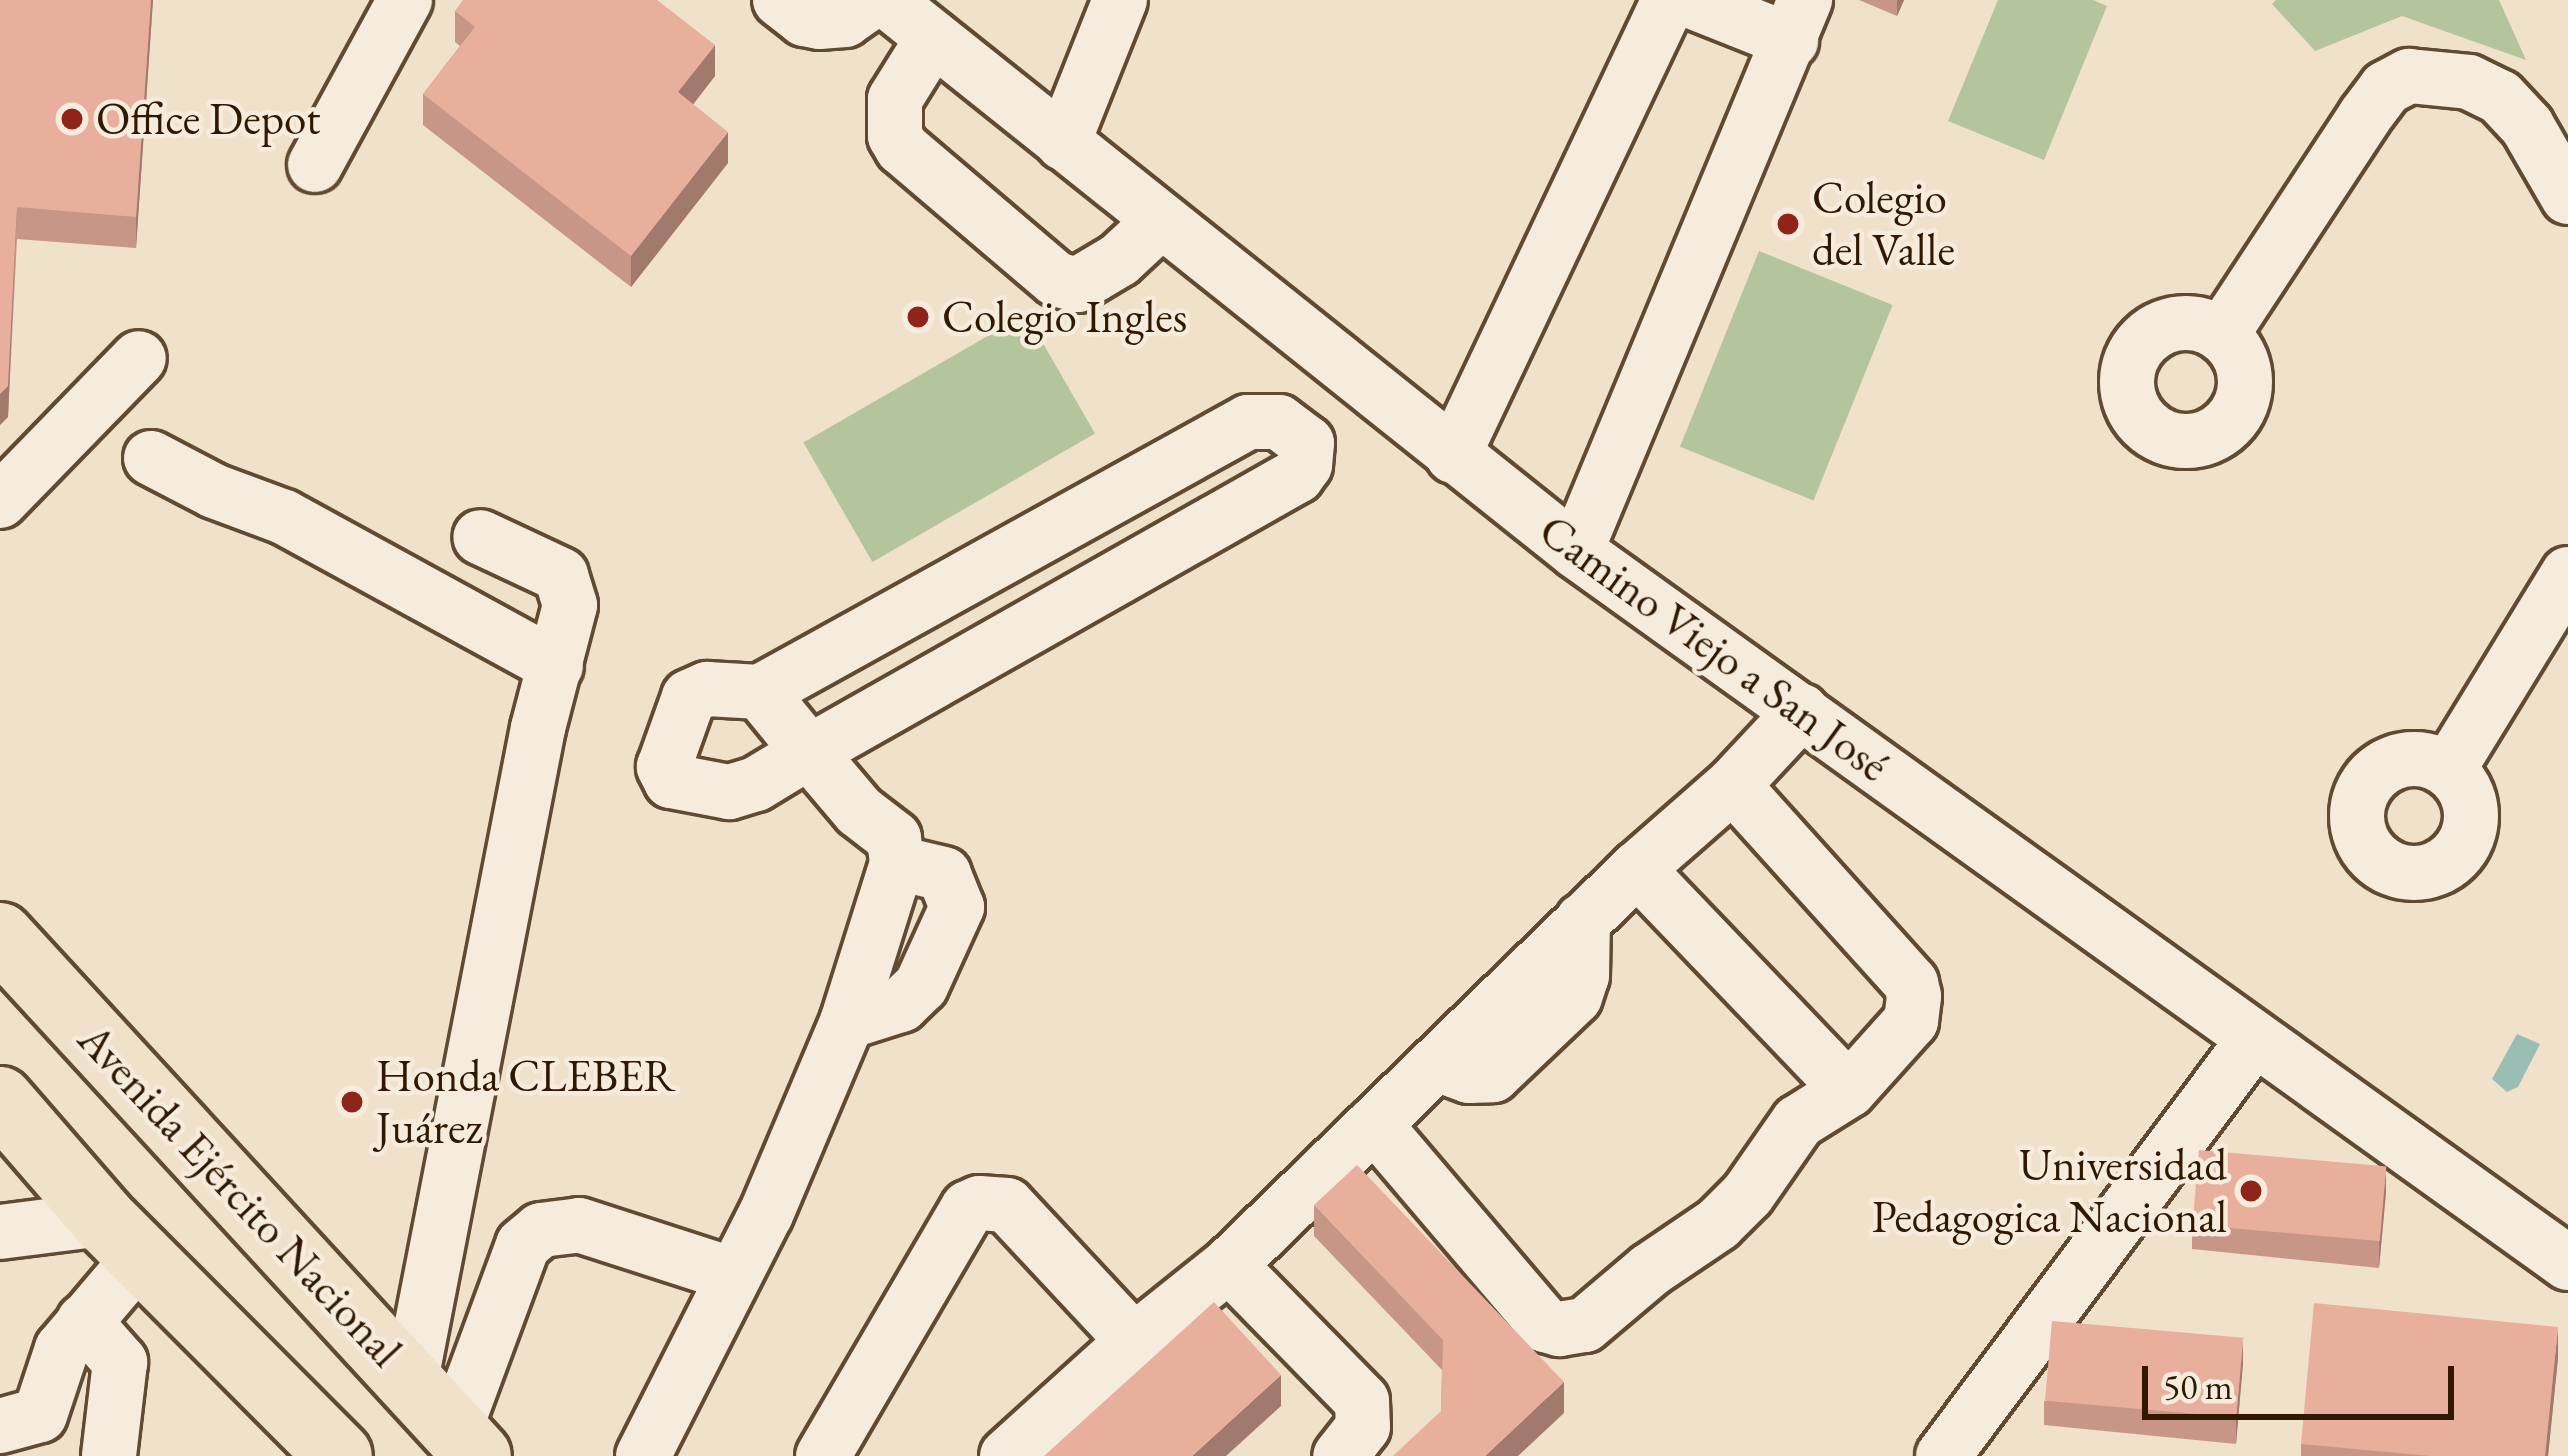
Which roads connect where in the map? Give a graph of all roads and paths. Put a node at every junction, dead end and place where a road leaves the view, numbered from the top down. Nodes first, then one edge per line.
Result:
1 (405, 0) edge
2 (780, 0) edge
3 (874, 0) edge
4 (886, 0) edge
5 (1120, 0) edge
6 (1669, 0) edge
7 (1688, 0) edge
8 (1798, 20) edge
9 (933, 38) junction
10 (1064, 143) junction
11 (315, 165) dead end
12 (2568, 196) edge
13 (1160, 221) junction
14 (2222, 334) dead end
15 (139, 358) dead end
16 (1453, 455) junction
17 (151, 458) dead end
18 (0, 501) edge
19 (480, 537) dead end
20 (1576, 551) junction
21 (2568, 574) edge
22 (556, 666) junction
23 (760, 692) junction
24 (1802, 711) junction
25 (809, 752) junction
26 (2448, 770) dead end
27 (1733, 785) junction
28 (1637, 869) junction
29 (0, 936) edge
30 (2253, 1041) junction
31 (1849, 1090) junction
32 (0, 1100) edge
33 (1374, 1124) junction
34 (0, 1232) edge
35 (122, 1238) junction
36 (2568, 1263) edge
37 (1229, 1265) junction
38 (734, 1275) junction
39 (84, 1321) junction
40 (1134, 1341) junction
41 (411, 1380) junction
42 (26, 1432) edge
43 (466, 1443) edge
44 (326, 1451) edge
45 (109, 1456) edge
46 (643, 1456) edge
47 (823, 1456) edge
48 (1007, 1456) edge
49 (1340, 1456) edge
50 (1943, 1456) edge

1 - 11 street
2 - 3 street
4 - 9 street, Camino Viejo a San José
5 - 10 street
6 - 16 street
7 - 8 street
8 - 20 street
9 - 10 street, Camino Viejo a San José
9 - 13 street
10 - 13 street, Camino Viejo a San José
12 - 14 street
13 - 16 street, Camino Viejo a San José
15 - 18 street
16 - 20 street, Camino Viejo a San José
17 - 22 street
19 - 22 street
20 - 24 street, Camino Viejo a San José
21 - 26 street
22 - 41 street
23 - 25 street
23 - 25 street
23 - 25 street
24 - 27 street
24 - 30 street, Camino Viejo a San José
25 - 38 street
27 - 28 street
27 - 31 street
28 - 31 street
28 - 33 street
29 - 41 main road, Avenida Ejército Nacional
30 - 36 street, Camino Viejo a San José
30 - 50 street
31 - 33 street
32 - 35 main road
33 - 37 street
34 - 35 street
35 - 39 street
35 - 44 main road
37 - 40 street
37 - 49 street
38 - 43 street
38 - 46 street
39 - 42 street
39 - 45 street
40 - 47 street
40 - 48 street
41 - 43 main road, Avenida Ejército Nacional

